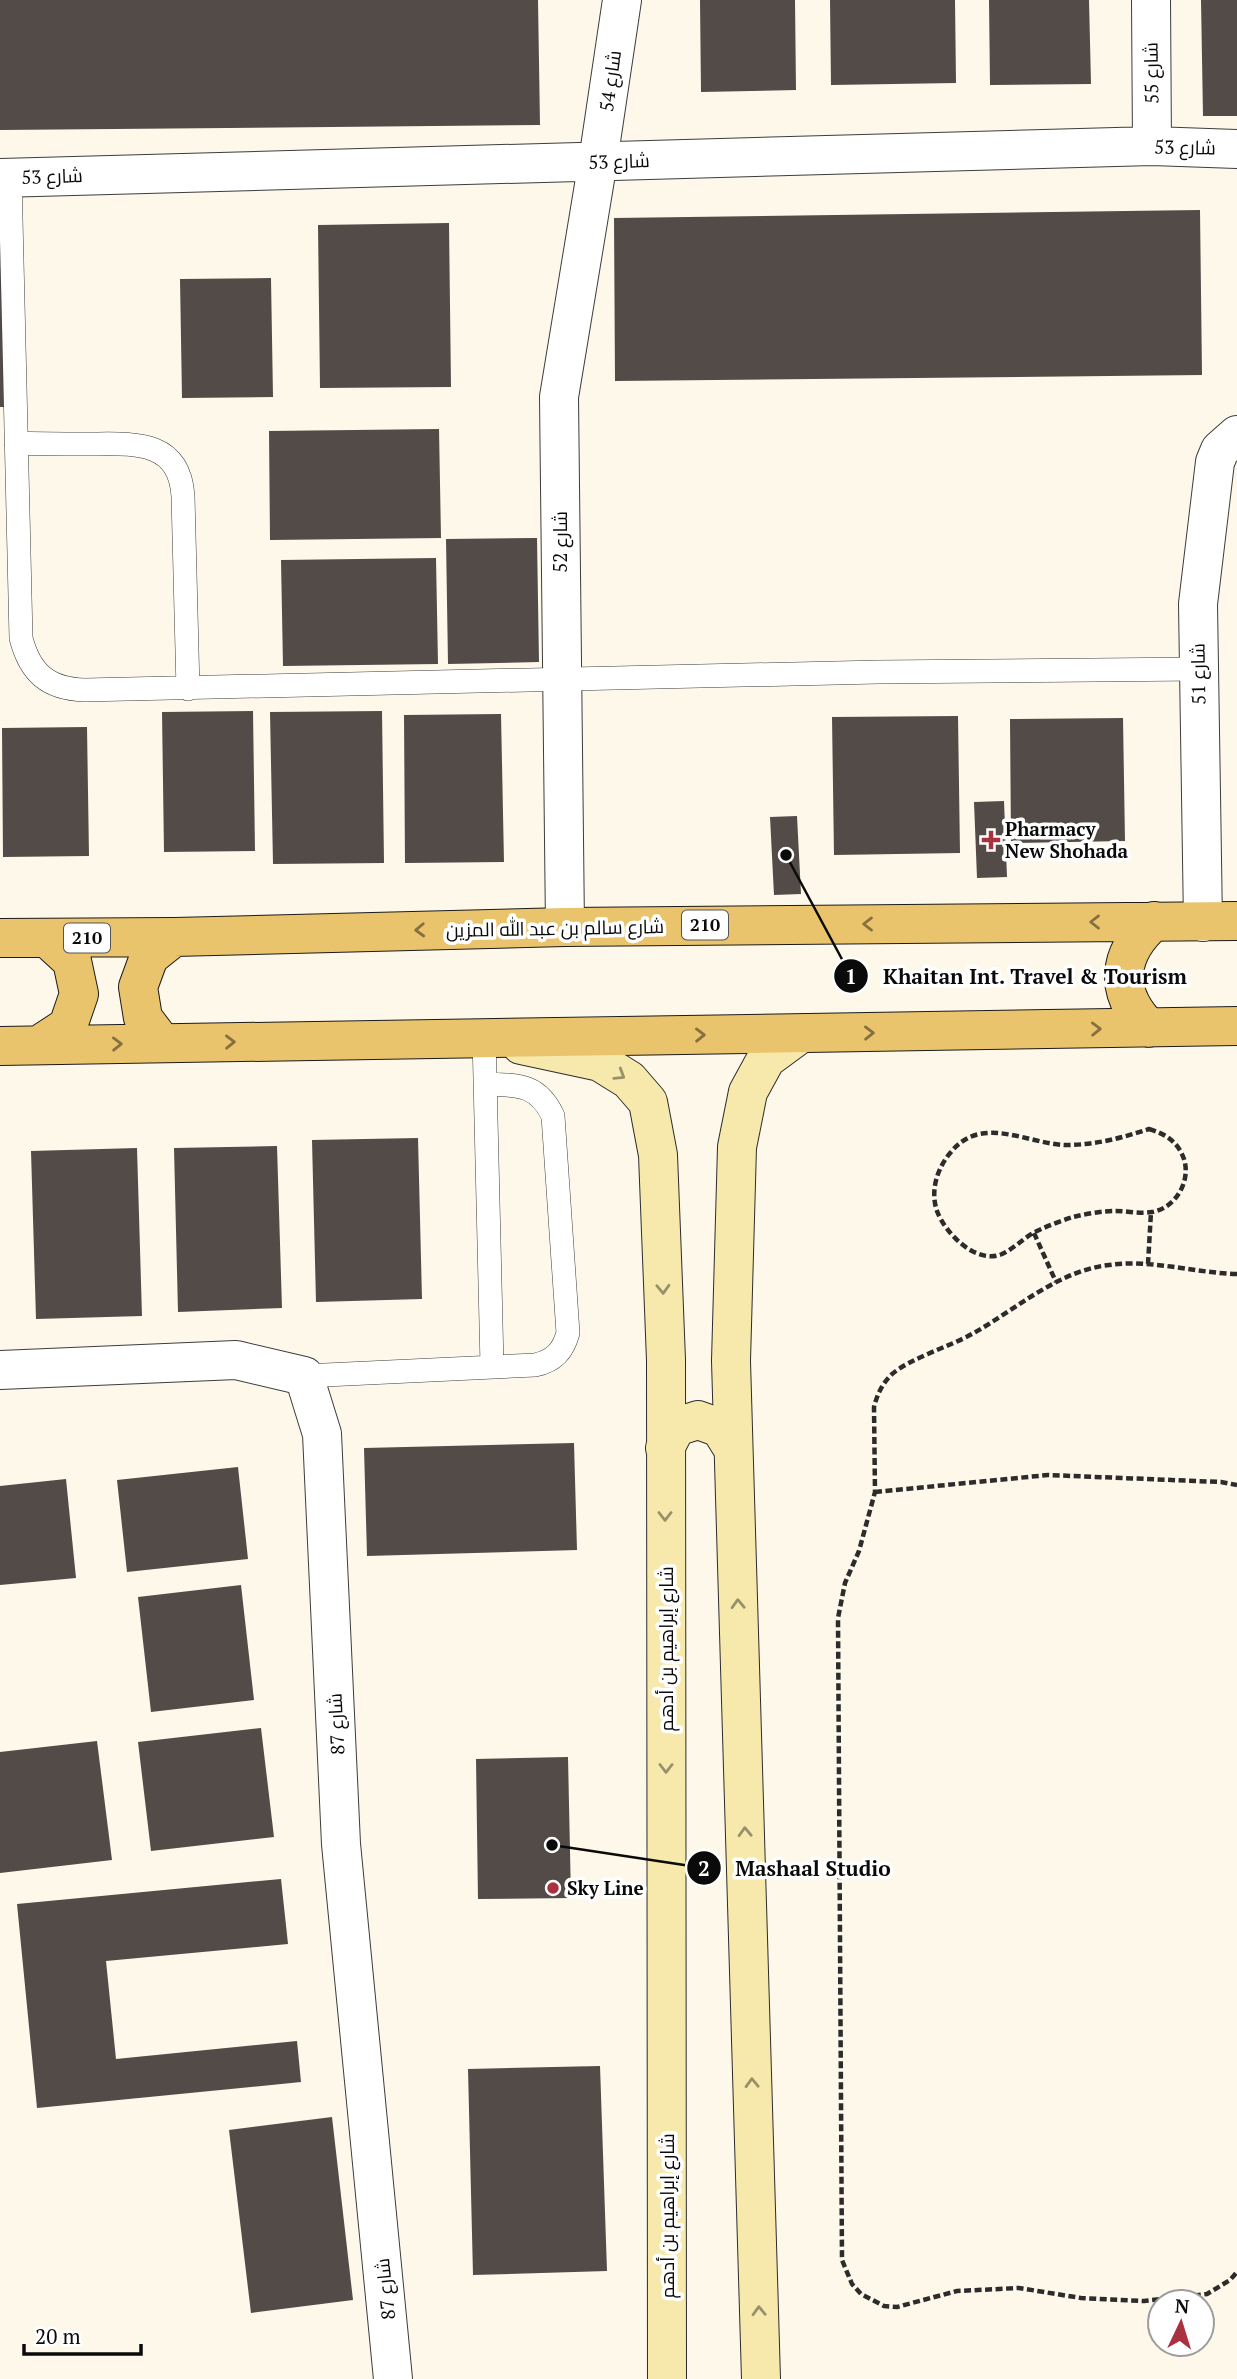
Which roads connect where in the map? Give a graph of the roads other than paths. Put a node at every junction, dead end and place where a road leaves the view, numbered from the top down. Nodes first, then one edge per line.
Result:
1 (622, 0) edge
2 (1151, 0) edge
3 (1152, 146) junction
4 (1237, 149) edge
5 (598, 161) junction
6 (5, 178) edge
7 (1237, 435) edge
8 (16, 443) junction
9 (1198, 669) junction
10 (561, 680) junction
11 (188, 688) junction
12 (1154, 921) junction
13 (1220, 921) edge
14 (565, 926) junction
15 (174, 937) junction
16 (0, 938) edge
17 (47, 938) junction
18 (1237, 1027) edge
19 (1149, 1028) junction
20 (800, 1034) junction
21 (485, 1037) junction
22 (162, 1044) junction
23 (39, 1045) junction
24 (0, 1046) edge
25 (486, 1084) junction
26 (492, 1366) junction
27 (0, 1370) edge
28 (304, 1376) junction
29 (665, 1448) junction
30 (733, 1449) junction
31 (393, 2379) edge
32 (667, 2379) edge
33 (761, 2379) edge

1 - 5 street, شارع 54
2 - 3 street, شارع 55
3 - 4 street, شارع 53
3 - 5 street, شارع 53
5 - 6 street, شارع 53
5 - 10 street, شارع 52
6 - 8 lane
7 - 9 street, 51 شارع
8 - 11 lane
8 - 11 lane
9 - 10 lane
9 - 13 street, 51 شارع
10 - 11 lane
10 - 14 street, شارع 52
12 - 13 main road, شارع سالم بن عبد الله المزين / 210
12 -> 14 main road, شارع سالم بن عبد الله المزين / 210
12 - 19 main road
14 -> 15 main road, شارع سالم بن عبد الله المزين / 210
15 - 17 main road, شارع سالم بن عبد الله المزين / 210
15 - 22 main road
16 - 17 main road, شارع سالم بن عبد الله المزين / 210
17 - 23 main road
18 - 19 main road
20 -> 19 main road
21 -> 20 main road
20 - 30 street
22 -> 21 main road
21 - 25 lane
21 -> 29 street, شارع إبراهيم بن أدهم
23 -> 22 main road
23 - 24 main road
25 - 26 lane
25 - 26 lane
26 - 28 lane
27 - 28 street
28 - 31 street, شارع 87
29 - 30 street
29 -> 32 street, شارع إبراهيم بن أدهم
33 -> 30 street

